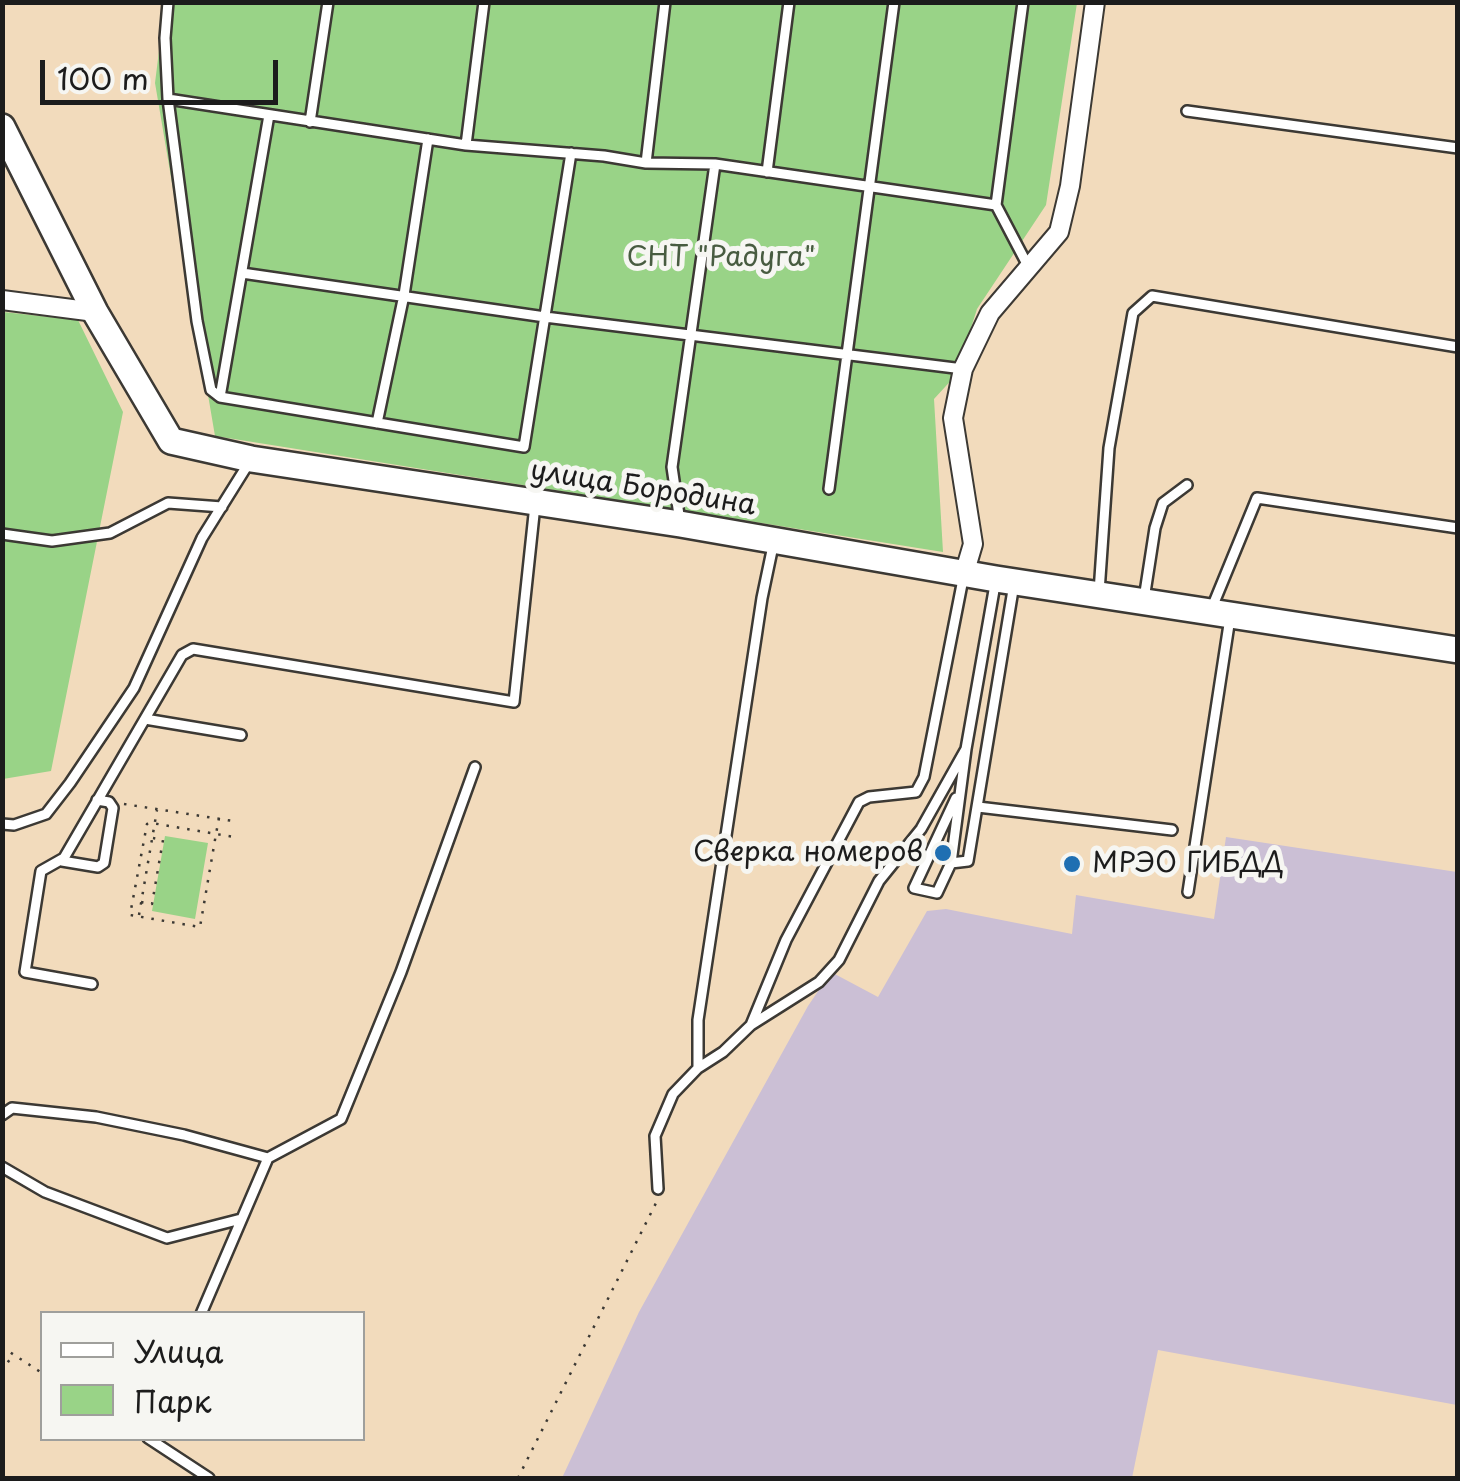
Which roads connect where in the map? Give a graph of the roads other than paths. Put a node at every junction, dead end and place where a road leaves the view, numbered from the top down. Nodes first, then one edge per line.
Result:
1 (168, 2) edge
2 (328, 2) edge
3 (484, 2) edge
4 (665, 2) edge
5 (789, 2) edge
6 (894, 2) edge
7 (1023, 2) edge
8 (1095, 2) edge
9 (168, 99) junction
10 (1188, 111) dead end
11 (269, 115) junction
12 (310, 122) junction
13 (2, 127) edge
14 (428, 139) junction
15 (466, 144) junction
16 (1458, 148) edge
17 (571, 153) junction
18 (646, 164) junction
19 (714, 164) junction
20 (767, 172) junction
21 (871, 186) junction
22 (996, 205) junction
23 (1030, 269) junction
24 (242, 273) junction
25 (404, 295) junction
26 (2, 300) edge
27 (95, 312) junction
28 (545, 317) junction
29 (690, 335) junction
30 (1458, 346) edge
31 (849, 352) junction
32 (963, 369) junction
33 (220, 396) junction
34 (377, 423) junction
35 (252, 459) junction
36 (1186, 485) dead end
37 (828, 489) dead end
38 (535, 502) junction
39 (222, 507) junction
40 (680, 524) junction
41 (1458, 528) edge
42 (2, 534) edge
43 (774, 541) junction
44 (964, 571) junction
45 (1005, 580) junction
46 (1098, 595) junction
47 (1143, 602) junction
48 (1220, 614) junction
49 (1458, 650) edge
50 (145, 719) junction
51 (241, 735) dead end
52 (966, 748) junction
53 (475, 766) dead end
54 (960, 791) junction
55 (98, 800) junction
56 (978, 807) junction
57 (2, 824) edge
58 (1172, 830) dead end
59 (62, 860) junction
60 (951, 863) junction
61 (1188, 892) dead end
62 (92, 984) dead end
63 (752, 1025) junction
64 (698, 1068) junction
65 (2, 1115) edge
66 (268, 1158) junction
67 (2, 1167) edge
68 (658, 1189) road end
69 (241, 1219) junction
70 (202, 1311) edge
71 (153, 1441) edge
72 (209, 1478) edge

1 - 9 lane
2 - 12 lane
3 - 15 lane
4 - 18 lane
5 - 20 lane
6 - 21 lane
7 - 22 lane
8 - 23 street
9 - 11 lane
9 - 33 lane
10 - 16 lane
11 - 12 lane
11 - 24 lane
12 - 14 lane
13 - 27 main road, улица Бородина
14 - 15 lane
14 - 25 lane
15 - 17 lane
17 - 18 lane
17 - 28 lane
18 - 19 lane
19 - 20 lane
19 - 29 lane
20 - 21 lane
21 - 22 lane
21 - 31 lane
22 - 23 lane
23 - 32 street
24 - 25 lane
24 - 33 lane
25 - 28 lane
25 - 34 lane
26 - 27 street
27 - 35 main road, улица Бородина
28 - 29 lane
28 - 34 lane
29 - 31 lane
29 - 40 lane
30 - 46 lane
31 - 32 lane
31 - 37 lane
32 - 44 street
33 - 34 lane
35 - 38 main road, улица Бородина
35 - 39 lane
36 - 47 lane
38 - 40 main road, улица Бородина
38 - 50 lane
39 - 42 lane
39 - 57 lane
40 - 43 main road, улица Бородина
41 - 48 lane
43 - 44 main road, улица Бородина
43 - 64 lane
44 - 45 main road, улица Бородина
44 - 63 lane
45 - 46 main road, улица Бородина
45 - 52 lane
45 - 56 lane
46 - 47 main road, улица Бородина
47 - 48 main road, улица Бородина
48 - 49 main road, улица Бородина
48 - 61 lane
50 - 51 lane
50 - 55 lane
52 - 54 lane
52 - 63 lane
53 - 66 lane
54 - 60 lane
54 - 60 lane
55 - 59 lane
55 - 59 lane
56 - 58 lane
56 - 60 lane
59 - 62 lane
63 - 64 lane
64 - 68 lane
65 - 66 lane
66 - 69 lane
67 - 69 lane
69 - 70 lane
71 - 72 lane

